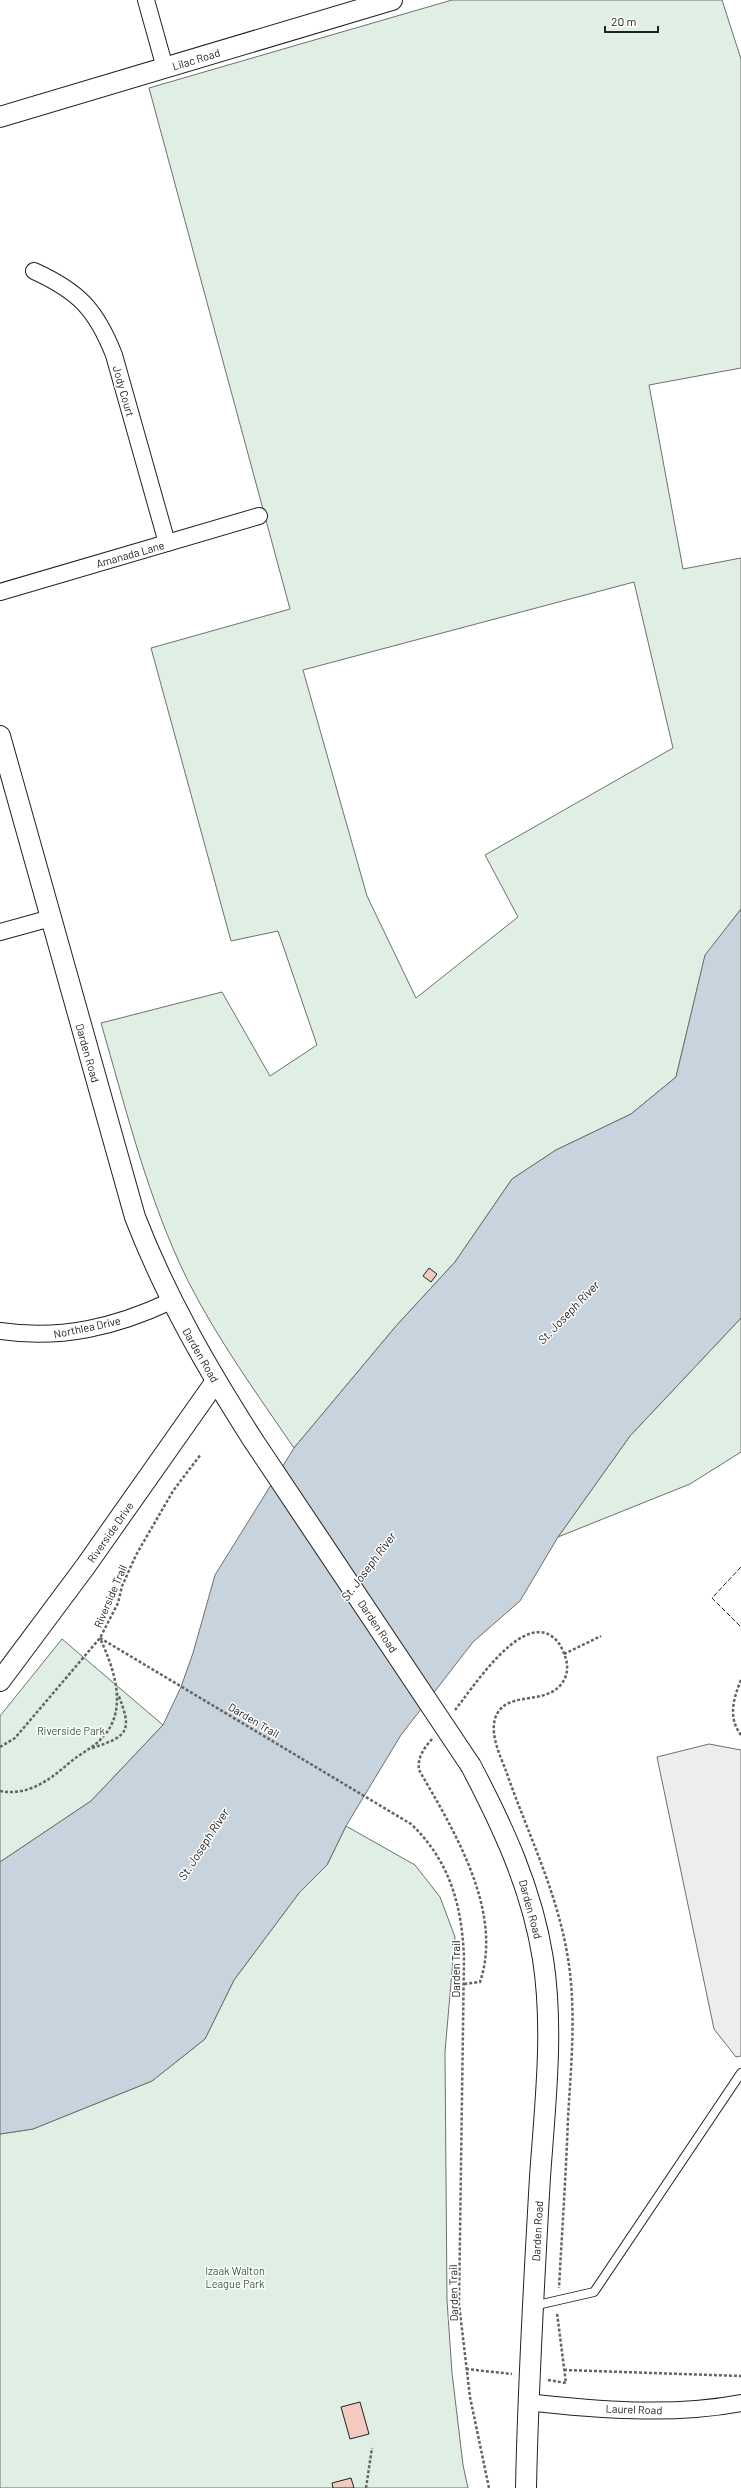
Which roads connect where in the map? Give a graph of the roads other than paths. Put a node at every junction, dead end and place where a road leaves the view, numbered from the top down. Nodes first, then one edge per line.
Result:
1 (146, 0) edge
2 (392, 0) edge
3 (165, 68) junction
4 (0, 117) edge
5 (34, 271) dead end
6 (260, 516) dead end
7 (167, 543) junction
8 (0, 592) edge
9 (0, 736) edge
10 (51, 918) junction
11 (0, 932) edge
12 (171, 1301) junction
13 (0, 1331) edge
14 (216, 1381) junction
15 (0, 1681) edge
16 (741, 2073) edge
17 (532, 2306) junction
18 (527, 2402) junction
19 (741, 2403) edge
20 (526, 2488) edge

1 - 3 street
2 - 3 street, Lilac Road
3 - 4 street, Lilac Road
5 - 7 street, Jody Court
6 - 7 street, Amanada Lane
7 - 8 street, Amanada Lane
9 - 10 street, Darden Road
10 - 11 street
10 - 12 street, Darden Road
12 - 13 street, Northlea Drive
12 - 14 street, Darden Road
14 - 15 street, Riverside Drive
14 - 17 street, Darden Road, bridge
16 - 17 lane
17 - 18 street, Darden Road
18 - 19 street, Laurel Road
18 - 20 street, Darden Road

